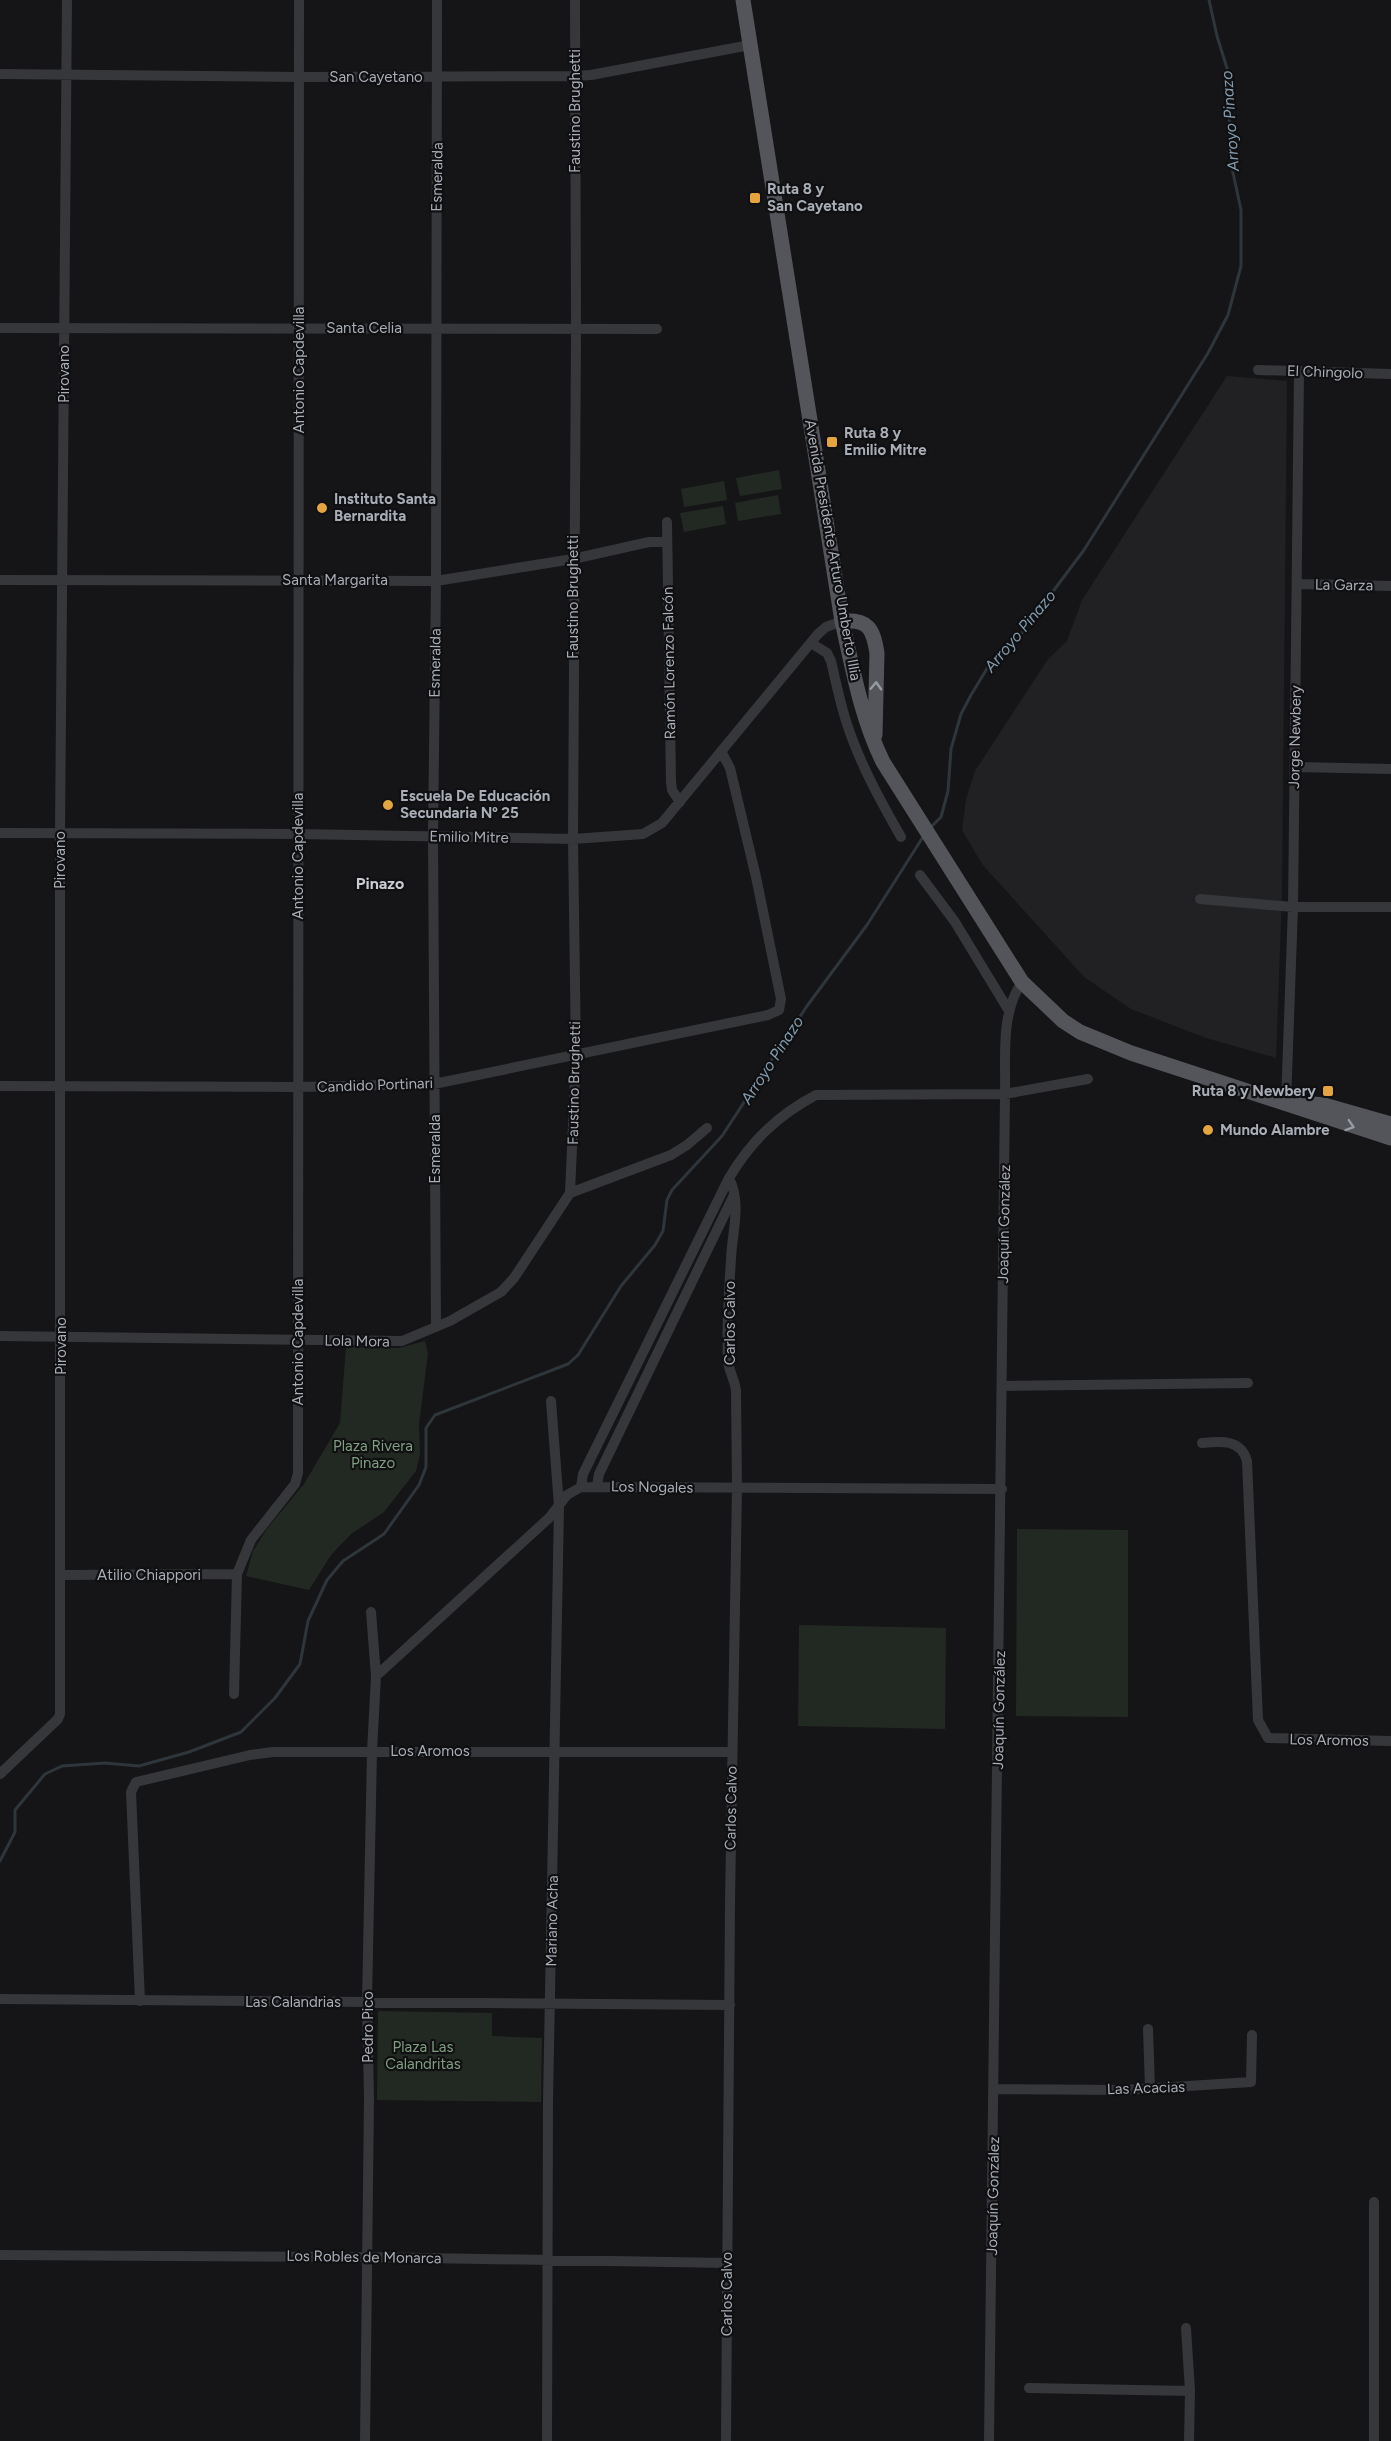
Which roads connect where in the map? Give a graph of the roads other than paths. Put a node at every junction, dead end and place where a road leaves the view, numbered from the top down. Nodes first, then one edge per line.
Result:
1 (67, 0) edge
2 (299, 0) edge
3 (437, 0) edge
4 (575, 0) edge
5 (743, 0) edge
6 (750, 45) junction
7 (68, 73) junction
8 (0, 74) edge
9 (575, 76) junction
10 (299, 77) junction
11 (438, 77) junction
12 (0, 328) edge
13 (299, 328) junction
14 (435, 328) junction
15 (64, 329) junction
16 (657, 329) dead end
17 (576, 330) junction
18 (1258, 370) dead end
19 (1299, 372) junction
20 (1391, 375) edge
21 (667, 522) dead end
22 (667, 542) junction
23 (573, 559) junction
24 (0, 580) edge
25 (63, 580) junction
26 (299, 580) junction
27 (436, 581) junction
28 (1297, 584) junction
29 (1391, 586) edge
30 (842, 621) junction
31 (811, 643) junction
32 (875, 745) junction
33 (721, 751) junction
34 (1295, 767) junction
35 (1391, 770) edge
36 (680, 802) junction
37 (0, 833) edge
38 (60, 833) junction
39 (298, 834) junction
40 (433, 837) junction
41 (901, 837) dead end
42 (573, 839) junction
43 (920, 875) dead end
44 (1200, 899) dead end
45 (1391, 907) edge
46 (1293, 908) junction
47 (1022, 982) junction
48 (1009, 1011) junction
49 (576, 1055) junction
50 (1088, 1079) dead end
51 (434, 1084) junction
52 (61, 1085) junction
53 (0, 1086) edge
54 (297, 1087) junction
55 (1005, 1094) junction
56 (1286, 1103) junction
57 (1391, 1124) edge
58 (707, 1128) dead end
59 (1391, 1138) edge
60 (729, 1178) junction
61 (570, 1193) junction
62 (735, 1194) junction
63 (436, 1327) junction
64 (0, 1336) edge
65 (62, 1336) junction
66 (299, 1340) junction
67 (1248, 1383) dead end
68 (1002, 1386) junction
69 (551, 1401) dead end
70 (1202, 1443) dead end
71 (581, 1486) junction
72 (597, 1486) junction
73 (737, 1488) junction
74 (1002, 1489) junction
75 (559, 1506) junction
76 (237, 1574) junction
77 (61, 1575) junction
78 (371, 1612) dead end
79 (376, 1676) junction
80 (234, 1694) dead end
81 (1391, 1741) edge
82 (372, 1751) junction
83 (555, 1752) junction
84 (732, 1752) junction
85 (0, 1774) edge
86 (0, 1999) edge
87 (140, 2001) junction
88 (368, 2002) junction
89 (551, 2004) junction
90 (730, 2005) junction
91 (1148, 2029) dead end
92 (1252, 2034) dead end
93 (1150, 2088) junction
94 (994, 2090) junction
95 (1374, 2202) dead end
96 (0, 2255) edge
97 (367, 2257) junction
98 (548, 2260) junction
99 (727, 2263) junction
100 (1186, 2328) dead end
101 (1029, 2388) dead end
102 (1190, 2391) junction
103 (365, 2441) edge
104 (547, 2441) edge
105 (726, 2441) edge
106 (990, 2441) edge
107 (1189, 2441) edge
108 (1374, 2441) edge

1 - 7 street, Pirovano
2 - 10 street, Antonio Capdevilla
3 - 11 street, Esmeralda
4 - 9 street, Faustino Brughetti
5 - 6 main road, Avenida Presidente Arturo Umberto Illia
6 - 9 street, San Cayetano
6 - 30 main road, Avenida Presidente Arturo Umberto Illia
7 - 8 street, San Cayetano
7 - 10 street, San Cayetano
7 - 15 street, Pirovano
9 - 11 street, San Cayetano
9 - 17 street, Faustino Brughetti
10 - 11 street, San Cayetano
10 - 13 street, Antonio Capdevilla
11 - 14 street, Esmeralda
12 - 15 street, Santa Celia
13 - 14 street, Santa Celia
13 - 15 street, Santa Celia
13 - 26 street, Antonio Capdevilla
14 - 17 street, Santa Celia
14 - 27 street, Esmeralda
15 - 25 street, Pirovano
16 - 17 street, Santa Celia
17 - 23 street, Faustino Brughetti
18 - 19 street, El Chingolo
19 - 20 street, El Chingolo
19 - 28 street, Jorge Newbery
21 - 22 street, Ramón Lorenzo Falcón
22 - 23 street, Santa Margarita
22 - 36 street, Ramón Lorenzo Falcón
23 - 27 street, Santa Margarita
23 - 42 street, Faustino Brughetti
24 - 25 street, Santa Margarita
25 - 26 street, Santa Margarita
25 - 38 street, Pirovano
26 - 27 street, Santa Margarita
26 - 39 street, Antonio Capdevilla
27 - 40 street, Esmeralda
28 - 29 street, La Garza
28 - 34 street, Jorge Newbery
30 - 31 street, Emilio Mitre
30 - 32 main road, Avenida Presidente Arturo Umberto Illia
32 -> 30 main road
31 - 33 street, Emilio Mitre
31 - 41 street
32 - 47 main road, Avenida Presidente Arturo Umberto Illia
33 - 36 street, Emilio Mitre
33 - 49 street, Candido Portinari
34 - 35 street
34 - 46 street, Jorge Newbery
36 - 42 street, Emilio Mitre
37 - 38 street, Emilio Mitre
38 - 39 street, Emilio Mitre
38 - 52 street, Pirovano
39 - 40 street, Emilio Mitre
39 - 54 street, Antonio Capdevilla
40 - 42 street, Emilio Mitre
40 - 51 street, Esmeralda
42 - 49 street, Faustino Brughetti
43 - 48 street
44 - 46 street
45 - 46 street
46 - 56 street, Jorge Newbery
47 - 48 street, Joaquín González
47 - 56 main road, Avenida Presidente Arturo Umberto Illia
48 - 55 street, Joaquín González
49 - 51 street, Candido Portinari
49 - 61 street, Faustino Brughetti
50 - 55 street
51 - 54 street, Candido Portinari
51 - 63 street, Esmeralda
52 - 53 street, Candido Portinari
52 - 54 street, Candido Portinari
52 - 65 street, Pirovano
54 - 66 street, Antonio Capdevilla
55 - 60 street
55 - 68 street, Joaquín González
56 - 57 main road, Avenida Presidente Arturo Umberto Illia
56 -> 59 main road, Avenida Presidente Arturo Umberto Illia
58 - 61 street
60 - 62 street, Carlos Calvo
60 - 71 street
61 - 63 street, Lola Mora
62 - 72 street
62 - 73 street, Carlos Calvo
63 - 66 street, Lola Mora
64 - 65 street, Lola Mora
65 - 66 street, Lola Mora
65 - 77 street, Pirovano
66 - 76 street, Antonio Capdevilla
67 - 68 street
68 - 74 street, Joaquín González
69 - 75 street, Mariano Acha
70 - 81 street, Los Aromos
71 - 72 street, Los Nogales
71 - 75 street
72 - 73 street, Los Nogales
73 - 74 street, Los Nogales
73 - 84 street, Carlos Calvo
74 - 94 street, Joaquín González
75 - 79 street
75 - 83 street, Mariano Acha
76 - 77 street, Atilio Chiappori
76 - 80 street, Antonio Capdevilla
77 - 85 street, Pirovano
78 - 79 street, Pedro Pico
79 - 82 street, Pedro Pico
82 - 83 street, Los Aromos
82 - 87 street, Los Aromos
82 - 88 street, Pedro Pico
83 - 84 street, Los Aromos
83 - 89 street, Mariano Acha
84 - 90 street, Carlos Calvo
86 - 87 street, Las Calandrias
87 - 88 street, Las Calandrias
88 - 89 street, Las Calandrias
88 - 97 street, Pedro Pico
89 - 90 street, Las Calandrias
89 - 98 street, Mariano Acha
90 - 99 street, Carlos Calvo
91 - 93 street
92 - 93 street, Las Acacias
93 - 94 street, Las Acacias
94 - 106 street, Joaquín González
95 - 108 street
96 - 97 street, Los Robles de Monarca
97 - 98 street, Los Robles de Monarca
97 - 103 street, Pedro Pico
98 - 99 street, Los Robles de Monarca
98 - 104 street, Mariano Acha
99 - 105 street, Carlos Calvo
100 - 102 street
101 - 102 street
102 - 107 street

